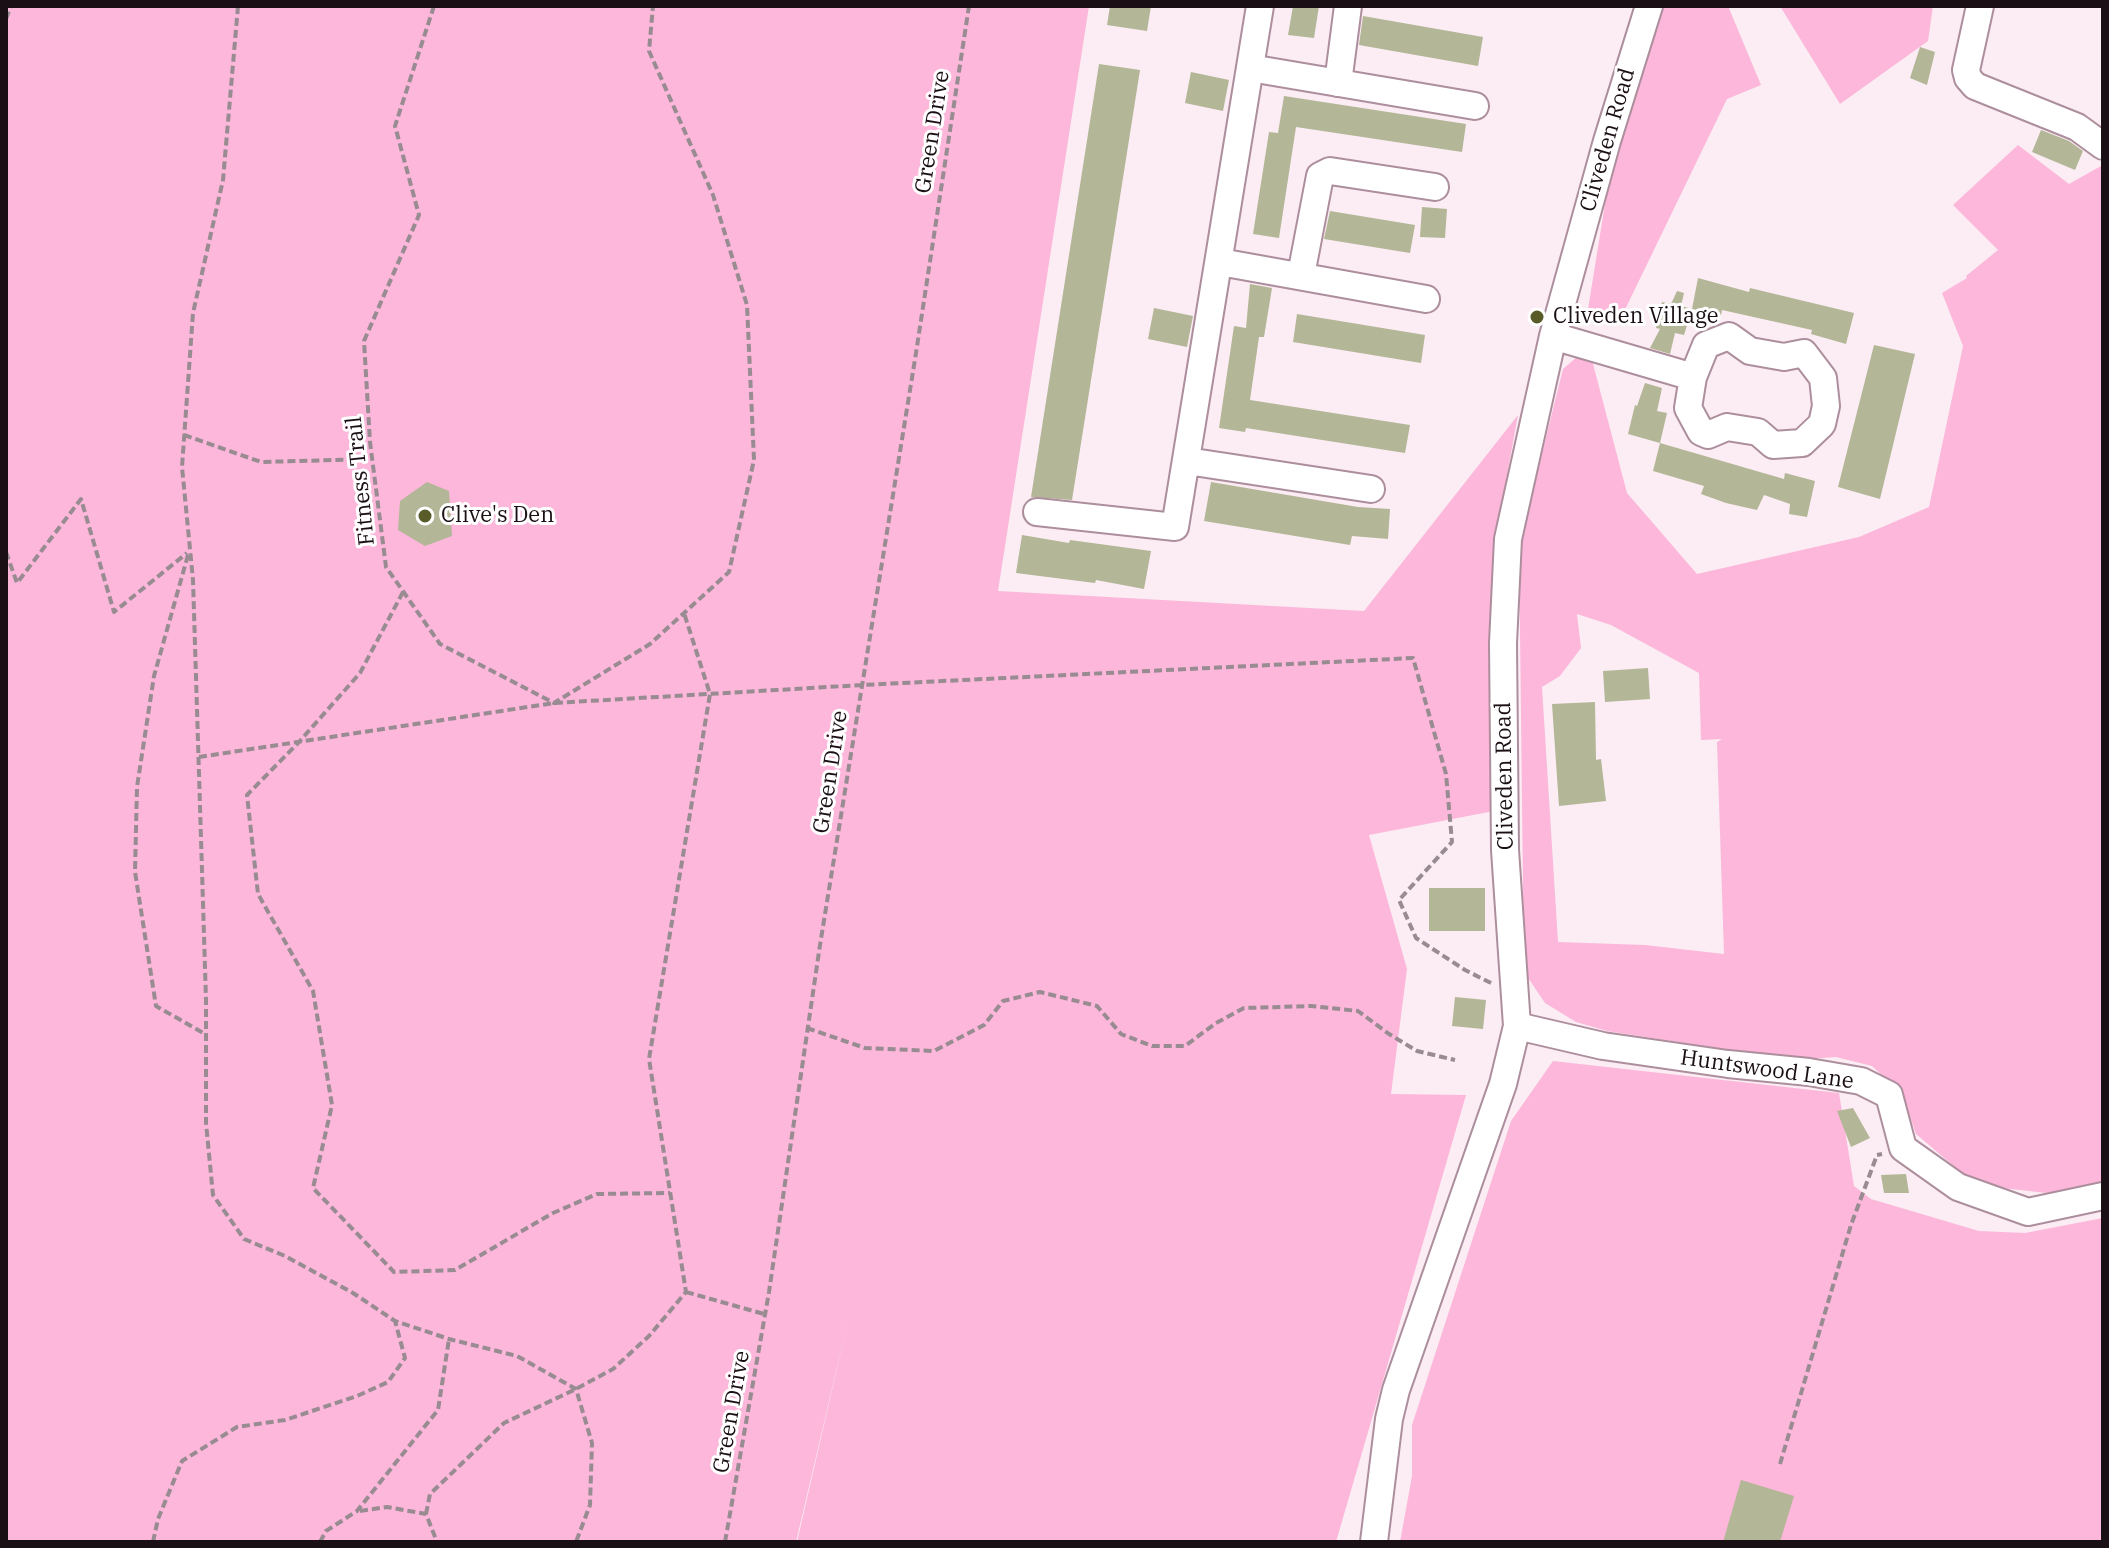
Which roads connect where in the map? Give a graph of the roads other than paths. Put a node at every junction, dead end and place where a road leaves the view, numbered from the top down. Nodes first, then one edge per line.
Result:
1 (1260, 6) edge
2 (1348, 6) edge
3 (1649, 6) edge
4 (1980, 6) edge
5 (1251, 65) junction
6 (1338, 83) junction
7 (1475, 106) dead end
8 (2103, 146) edge
9 (1435, 187) dead end
10 (1220, 262) junction
11 (1301, 275) junction
12 (1426, 299) dead end
13 (1553, 336) junction
14 (1693, 377) junction
15 (1187, 461) junction
16 (1371, 489) dead end
17 (1037, 512) dead end
18 (1517, 1026) junction
19 (2103, 1196) edge
20 (1374, 1542) edge

1 - 5 street
2 - 6 street
3 - 13 street, Cliveden Road
4 - 8 street
5 - 6 street
5 - 10 street
6 - 7 street
9 - 11 street
10 - 11 street
10 - 15 street
11 - 12 street
13 - 14 street
13 - 18 street, Cliveden Road
14 - 14 street
15 - 16 street
15 - 17 street
18 - 19 street, Huntswood Lane
18 - 20 street, Cliveden Road

